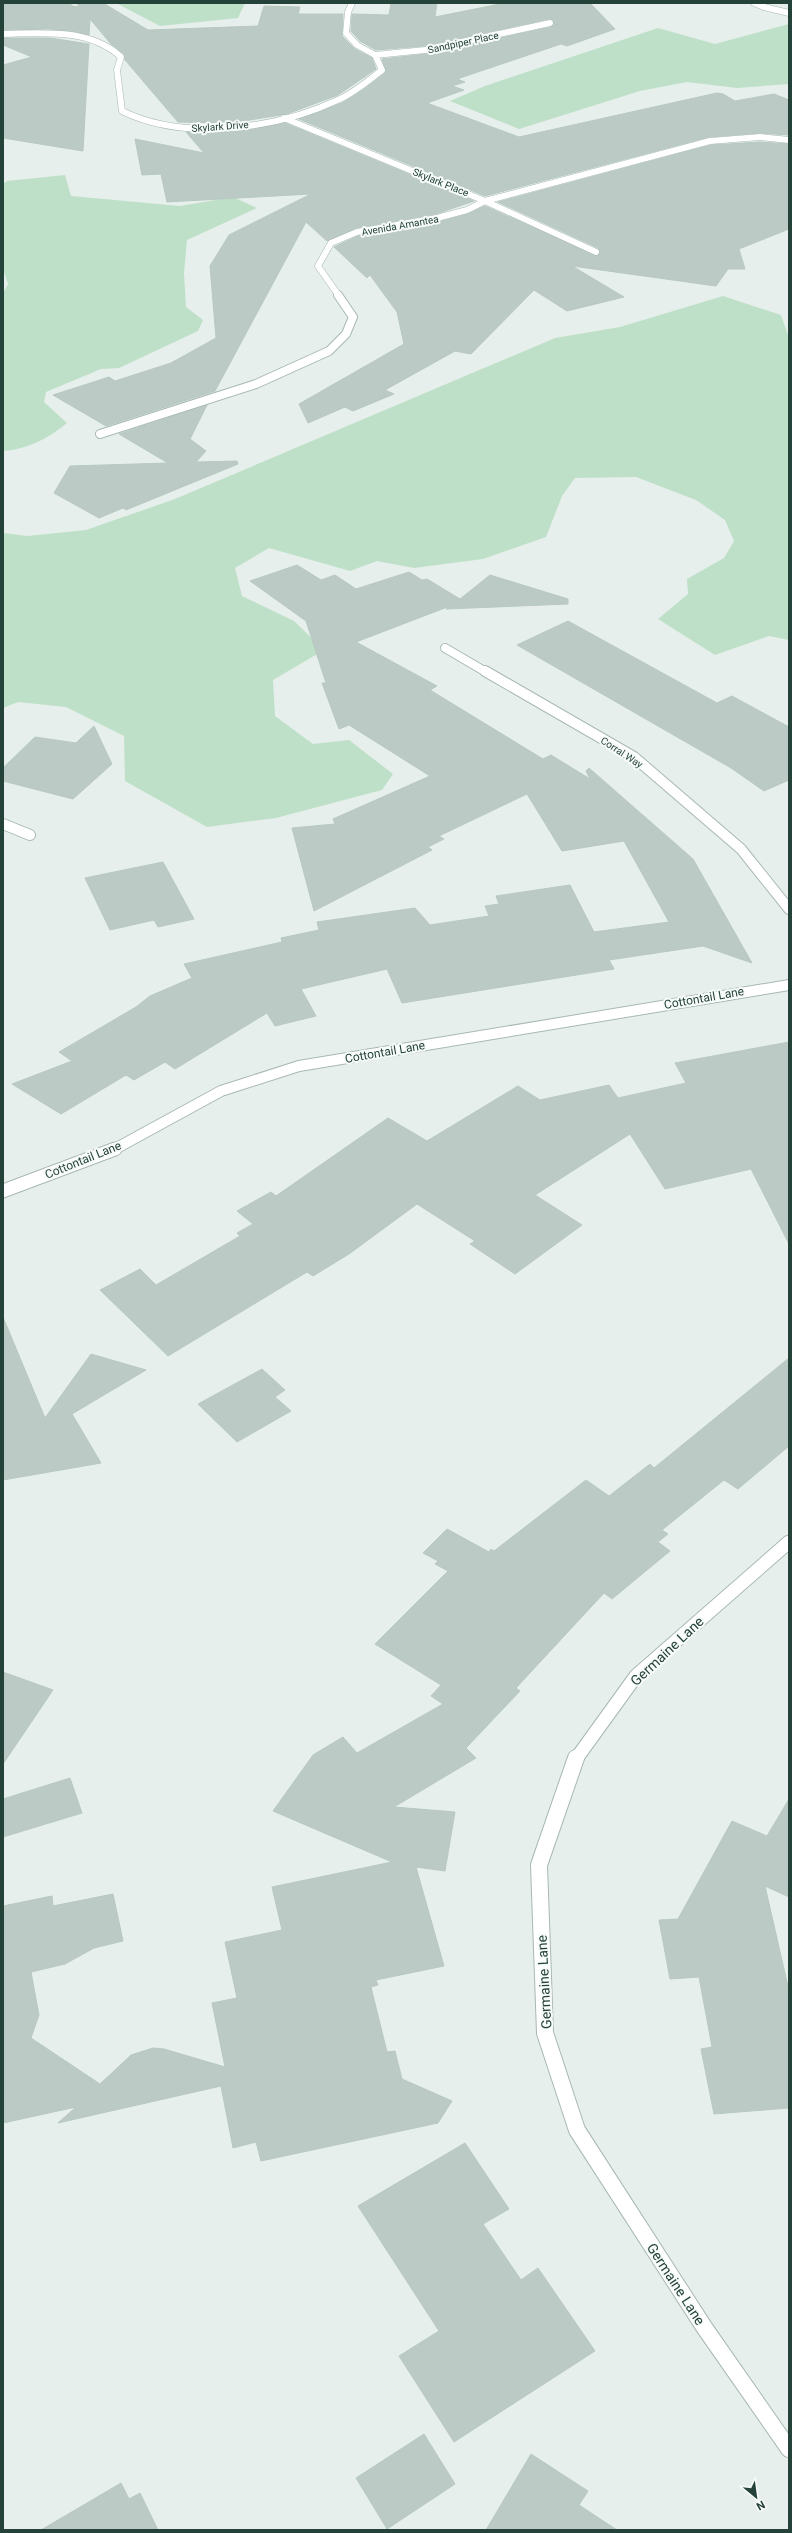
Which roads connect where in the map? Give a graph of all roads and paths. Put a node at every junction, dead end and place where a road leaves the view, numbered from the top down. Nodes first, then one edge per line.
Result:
1 (352, 3) edge
2 (754, 3) edge
3 (789, 13) edge
4 (550, 23) dead end
5 (3, 34) edge
6 (375, 55) junction
7 (284, 118) junction
8 (788, 140) edge
9 (485, 201) junction
10 (596, 252) dead end
11 (100, 434) dead end
12 (445, 648) dead end
13 (3, 824) edge
14 (30, 836) dead end
15 (789, 909) edge
16 (789, 986) edge
17 (3, 1191) edge
18 (789, 1542) edge
19 (789, 2449) edge

1 - 6 street
2 - 3 street
4 - 6 street, Sandpiper Place
5 - 7 street, Skylark Drive
6 - 7 street, Skylark Drive
7 - 9 street, Skylark Place
8 - 9 street, Avenida Amantea
9 - 10 street, Skylark Place
9 - 11 street, Avenida Amantea
12 - 15 street, Corral Way
13 - 14 street
16 - 17 street, Cottontail Lane
18 - 19 street, Germaine Lane

